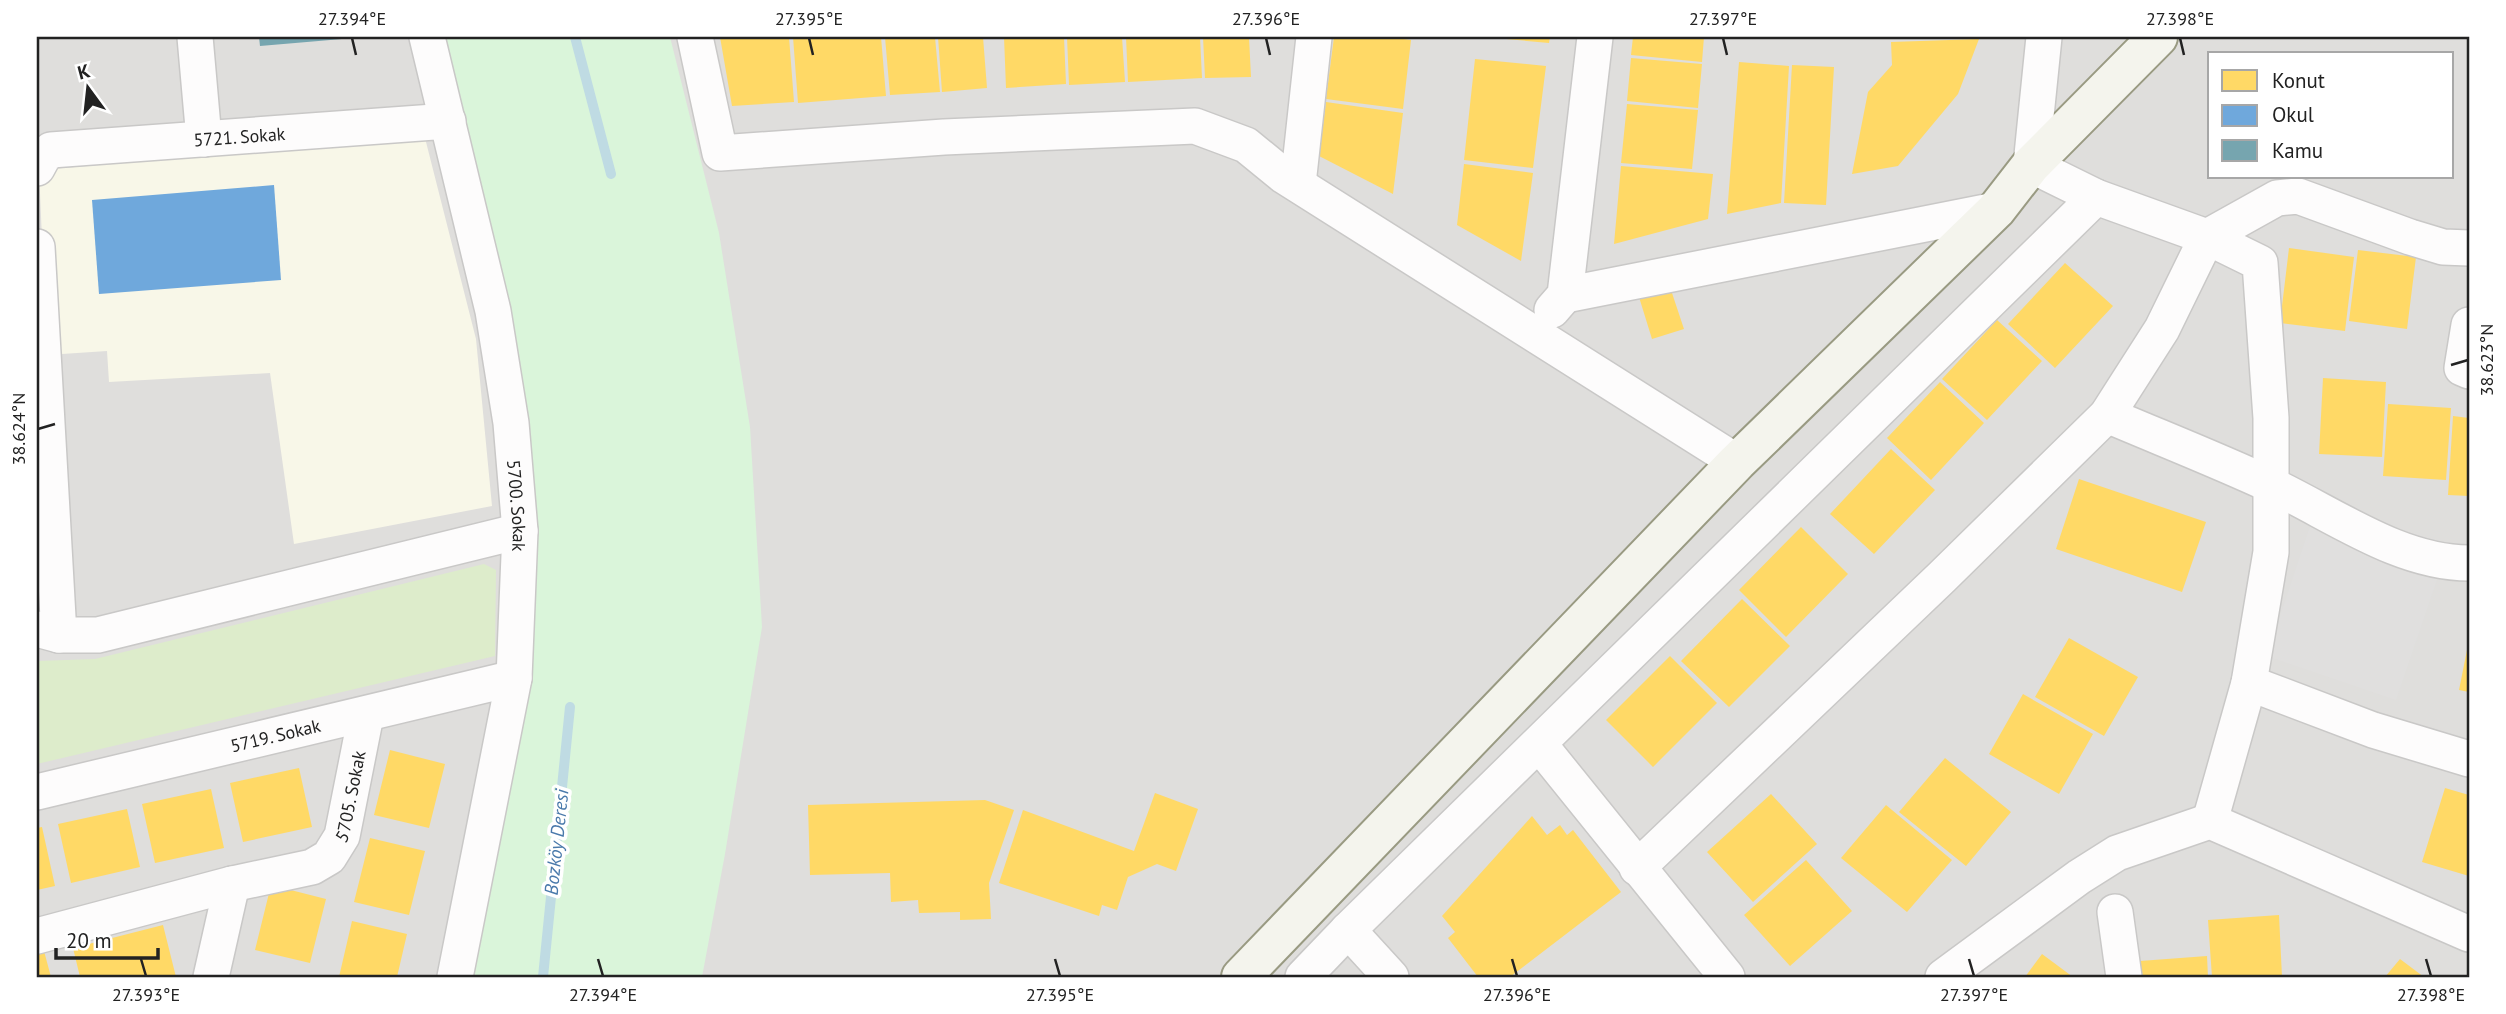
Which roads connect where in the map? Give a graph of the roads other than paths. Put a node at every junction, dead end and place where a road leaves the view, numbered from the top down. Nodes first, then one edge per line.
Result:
1 (195, 37) edge
2 (427, 37) edge
3 (695, 37) edge
4 (1314, 37) edge
5 (1595, 37) edge
6 (2043, 37) edge
7 (2158, 37) edge
8 (448, 121) junction
9 (204, 139) junction
10 (2031, 165) junction
11 (37, 167) edge
12 (1298, 184) junction
13 (2096, 197) junction
14 (1996, 210) junction
15 (2207, 237) junction
16 (37, 247) edge
17 (2469, 248) edge
18 (1565, 295) junction
19 (2469, 325) edge
20 (1535, 332) junction
21 (2469, 371) edge
22 (2107, 415) junction
23 (1737, 462) junction
24 (2271, 485) junction
25 (520, 531) junction
26 (2469, 563) edge
27 (48, 632) edge
28 (514, 678) junction
29 (2249, 683) junction
30 (366, 715) junction
31 (1539, 744) junction
32 (2469, 759) edge
33 (37, 792) edge
34 (2210, 821) junction
35 (1637, 868) junction
36 (232, 884) junction
37 (2115, 912) dead end
38 (1348, 930) junction
39 (2469, 934) edge
40 (37, 936) edge
41 (211, 977) edge
42 (454, 977) edge
43 (1241, 977) edge
44 (1303, 977) edge
45 (1391, 977) edge
46 (1727, 977) edge
47 (1944, 977) edge
48 (2124, 977) edge

1 - 9 street
2 - 8 street, 5700. Sokak
3 - 12 street
4 - 12 street
5 - 18 street
6 - 10 street
7 - 10 street
8 - 9 street, 5721. Sokak
8 - 25 street, 5700. Sokak
9 - 11 street, 5721. Sokak
10 - 13 street
10 - 14 street
12 - 20 street
13 - 15 street
13 - 31 street
14 - 18 street
14 - 23 street
15 - 17 street
15 - 22 street
15 - 24 street
16 - 27 street
18 - 20 street
19 - 21 street
20 - 23 street
22 - 24 street
22 - 35 street
23 - 43 street
24 - 26 street
24 - 29 street
25 - 27 street
25 - 28 street, 5700. Sokak
28 - 30 street, 5719. Sokak
28 - 42 street, 5700. Sokak
29 - 32 street
29 - 34 street
30 - 33 street, 5719. Sokak
30 - 36 street, 5705. Sokak
31 - 35 street
31 - 38 street
34 - 39 street
34 - 47 street
35 - 46 street
36 - 40 street, 5705. Sokak
36 - 41 street
37 - 48 street
38 - 44 street
38 - 45 street

